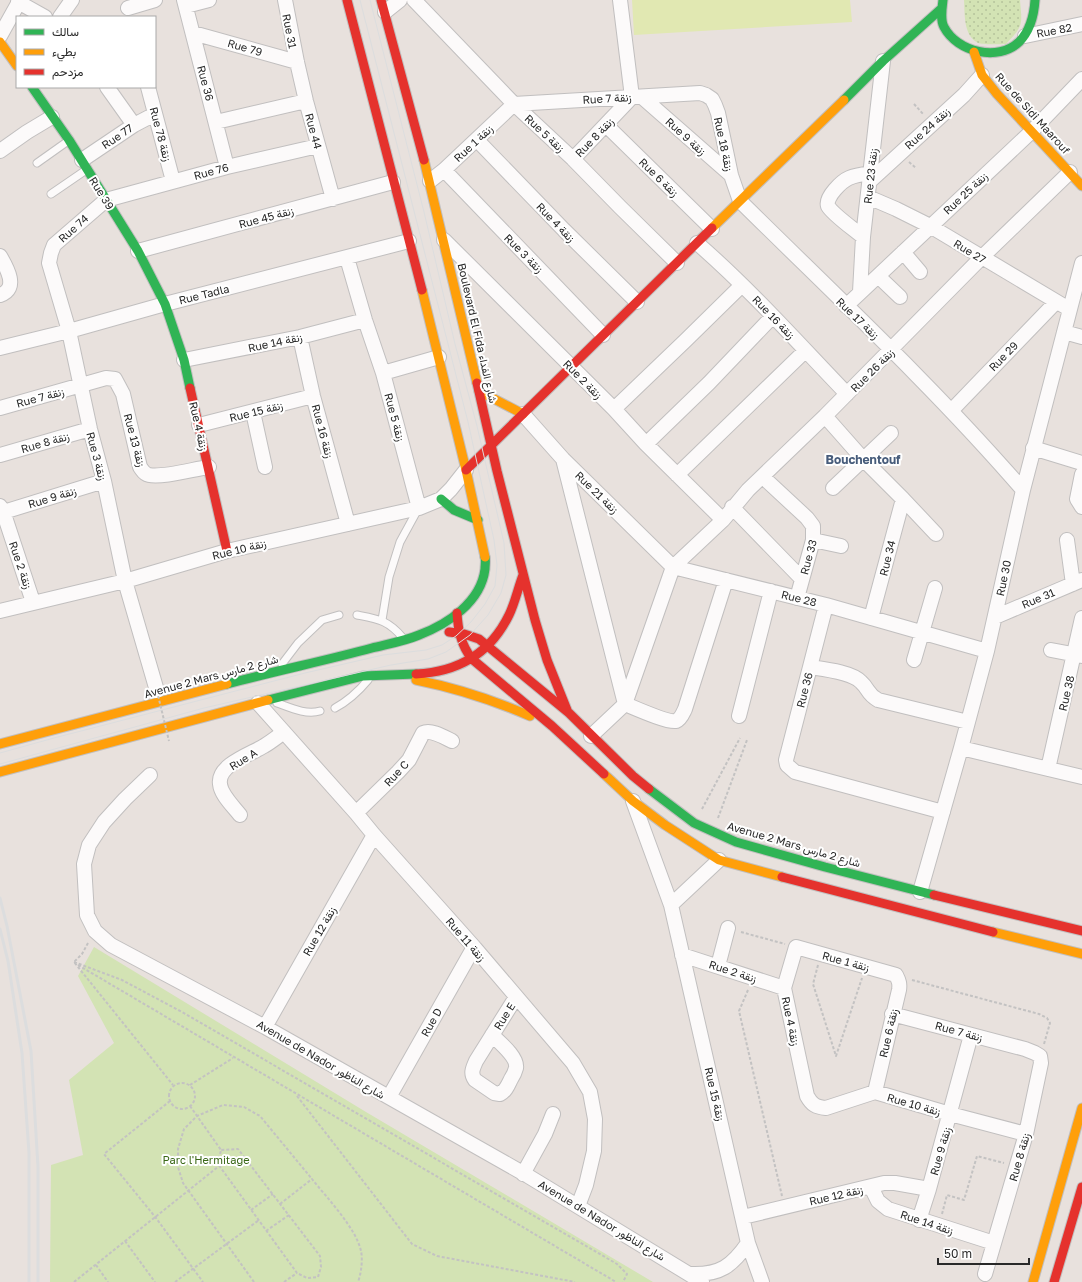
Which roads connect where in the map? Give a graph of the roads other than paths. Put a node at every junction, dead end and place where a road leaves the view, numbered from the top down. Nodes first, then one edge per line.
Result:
1 (72, 0) edge
2 (155, 0) edge
3 (209, 0) edge
4 (285, 0) edge
5 (347, 0) edge
6 (400, 0) edge
7 (414, 0) edge
8 (620, 0) edge
9 (1035, 0) edge
10 (19, 1) edge
11 (185, 3) edge
12 (942, 4) edge
13 (383, 6) edge
14 (128, 11) edge
15 (42, 16) edge
16 (61, 16) edge
17 (1082, 24) edge
18 (193, 33) junction
19 (0, 36) edge
20 (1025, 36) junction
21 (0, 42) edge
22 (974, 52) junction
23 (883, 61) junction
24 (297, 62) junction
25 (16, 65) edge
26 (982, 75) junction
27 (1082, 79) edge
28 (33, 88) edge
29 (108, 88) edge
30 (148, 88) edge
31 (700, 93) joint
32 (637, 97) junction
33 (306, 101) junction
34 (514, 104) junction
35 (155, 114) junction
36 (52, 117) junction
37 (216, 122) junction
38 (134, 124) junction
39 (606, 125) junction
40 (1032, 131) junction
41 (69, 140) junction
42 (477, 140) junction
43 (2, 146) edge
44 (318, 146) junction
45 (573, 159) junction
46 (37, 163) dead end
47 (84, 165) junction
48 (227, 167) junction
49 (444, 170) junction
50 (1070, 172) junction
51 (731, 175) junction
52 (870, 177) junction
53 (430, 181) junction
54 (173, 182) junction
55 (393, 182) junction
56 (1082, 186) edge
57 (52, 194) dead end
58 (868, 198) junction
59 (333, 199) junction
60 (106, 200) junction
61 (740, 201) junction
62 (930, 226) junction
63 (712, 229) junction
64 (863, 237) junction
65 (443, 239) junction
66 (409, 241) junction
67 (697, 243) junction
68 (138, 251) junction
69 (903, 252) junction
70 (0, 256) edge
71 (347, 258) junction
72 (981, 258) junction
73 (677, 263) junction
74 (1082, 263) edge
75 (920, 272) dead end
76 (878, 276) junction
77 (742, 285) junction
78 (860, 292) junction
79 (0, 295) edge
80 (900, 297) dead end
81 (637, 302) junction
82 (1056, 302) junction
83 (164, 304) junction
84 (846, 306) junction
85 (1069, 310) junction
86 (773, 316) junction
87 (365, 320) junction
88 (69, 331) junction
89 (1064, 332) junction
90 (603, 335) junction
91 (300, 337) junction
92 (1082, 337) edge
93 (0, 348) edge
94 (892, 350) junction
95 (806, 351) junction
96 (438, 357) junction
97 (184, 360) junction
98 (571, 367) junction
99 (383, 373) junction
100 (80, 386) junction
101 (479, 390) junction
102 (847, 394) junction
103 (313, 396) junction
104 (0, 408) edge
105 (614, 409) junction
106 (951, 411) junction
107 (253, 412) junction
108 (523, 414) junction
109 (825, 416) junction
110 (199, 425) junction
111 (90, 429) junction
112 (891, 433) dead end
113 (646, 444) junction
114 (492, 445) junction
115 (1033, 448) junction
116 (0, 455) edge
117 (563, 459) junction
118 (863, 459) junction
119 (1082, 463) edge
120 (209, 467) junction
121 (265, 467) dead end
122 (466, 470) junction
123 (1082, 474) edge
124 (678, 475) junction
125 (763, 477) junction
126 (104, 481) junction
127 (833, 488) dead end
128 (1023, 490) junction
129 (441, 499) junction
130 (903, 499) junction
131 (732, 507) junction
132 (1082, 507) edge
133 (419, 508) junction
134 (1, 510) edge
135 (478, 520) junction
136 (723, 520) junction
137 (348, 524) junction
138 (936, 534) dead end
139 (813, 540) junction
140 (1066, 540) dead end
141 (841, 546) dead end
142 (227, 551) junction
143 (673, 567) junction
144 (523, 574) junction
145 (802, 579) junction
146 (726, 580) junction
147 (125, 581) junction
148 (1078, 582) edge
149 (935, 588) dead end
150 (771, 591) junction
151 (796, 598) junction
152 (34, 602) junction
153 (826, 605) junction
154 (0, 611) edge
155 (457, 613) junction
156 (357, 615) dead end
157 (340, 616) dead end
158 (995, 617) junction
159 (871, 618) junction
160 (1082, 618) edge
161 (382, 620) junction
162 (427, 631) junction
163 (923, 632) junction
164 (459, 633) junction
165 (404, 639) junction
166 (488, 646) junction
167 (1051, 650) dead end
168 (987, 651) junction
169 (1078, 655) edge
170 (472, 659) junction
171 (914, 660) dead end
172 (810, 666) junction
173 (278, 670) junction
174 (373, 675) junction
175 (389, 675) junction
176 (157, 691) road end
177 (262, 702) junction
178 (625, 704) junction
179 (335, 708) dead end
180 (320, 711) dead end
181 (569, 713) junction
182 (739, 716) dead end
183 (968, 722) junction
184 (552, 726) junction
185 (284, 732) junction
186 (591, 736) junction
187 (452, 741) dead end
188 (0, 744) edge
189 (961, 748) junction
190 (1048, 769) junction
191 (0, 772) edge
192 (150, 775) dead end
193 (1082, 777) edge
194 (633, 801) junction
195 (944, 812) junction
196 (356, 813) junction
197 (240, 815) dead end
198 (374, 835) junction
199 (719, 860) junction
200 (925, 893) junction
201 (671, 905) junction
202 (728, 928) road end
203 (1082, 931) edge
204 (474, 947) junction
205 (796, 947) joint
206 (1082, 954) edge
207 (682, 955) junction
208 (718, 966) junction
209 (896, 975) joint
210 (784, 988) junction
211 (516, 997) junction
212 (892, 1014) junction
213 (265, 1027) junction
214 (492, 1035) dead end
215 (972, 1035) junction
216 (1040, 1056) joint
217 (875, 1092) junction
218 (807, 1096) joint
219 (389, 1097) junction
220 (1082, 1108) edge
221 (553, 1114) dead end
222 (950, 1114) junction
223 (1026, 1134) junction
224 (523, 1174) junction
225 (871, 1187) junction
226 (929, 1189) junction
227 (1081, 1193) edge
228 (578, 1206) junction
229 (743, 1218) junction
230 (919, 1220) junction
231 (748, 1243) junction
232 (994, 1243) junction
233 (691, 1274) junction
234 (985, 1274) dead end
235 (702, 1282) edge
236 (762, 1282) edge
237 (1033, 1282) edge
238 (1054, 1282) edge

1 - 16 street
2 - 14 street
3 - 11 street
4 - 24 street, Rue 31
5 - 55 main road
6 - 13 street
7 - 34 street, Rue 5 زنقة
8 - 32 street
9 - 20 main road
10 - 15 street
10 - 19 street
11 - 18 street, Rue 36
12 - 22 main road
12 - 23 main road
13 - 53 main road, Boulevard El Fida شارع الفداء
17 - 20 street, Rue 82
18 - 24 street, Rue 79
18 - 37 street, Rue 36
20 - 22 main road
21 - 25 main road
22 - 26 main road, Rue de Sidi Maarouf
23 - 52 street, Rue 23 زنقة
23 - 61 main road
24 - 33 street, Rue 44
26 - 40 main road, Rue de Sidi Maarouf
26 - 52 street, Rue 24 زنقة
27 - 40 street, Rue 25 زنقة
28 - 36 main road, Rue 39
29 - 38 street
30 - 35 street, Rue 78 زنقة
31 - 32 street, Rue 7 زنقة
31 - 51 street, Rue 18 زنقة
32 - 34 street, Rue 7 زنقة
32 - 39 street, Rue 8 زنقة
32 - 51 street, Rue 9 زنقة
33 - 37 street
33 - 44 street, Rue 44
34 - 42 street, Rue 1 زنقة
34 - 45 street, Rue 5 زنقة
35 - 38 street, Rue 77
35 - 54 street, Rue 78 زنقة
36 - 41 main road, Rue 39
36 - 43 street
37 - 48 street, Rue 36
38 - 47 street, Rue 77
39 - 45 street, Rue 8 زنقة
39 - 63 street, Rue 6 زنقة
40 - 50 main road, Rue de Sidi Maarouf
40 - 62 street, Rue 25 زنقة
41 - 46 lane
41 - 47 main road, Rue 39
42 - 49 street, Rue 1 زنقة
42 - 81 street, Rue 4 زنقة
44 - 48 street, Rue 76
44 - 59 street, Rue 44
45 - 73 street, Rue 5 زنقة
47 - 57 lane
47 - 60 main road, Rue 39
48 - 54 street, Rue 76
49 - 53 street, Rue 1 زنقة
49 - 90 street, Rue 3 زنقة
50 - 56 main road, Rue de Sidi Maarouf
50 - 72 street, Rue 26 زنقة
51 - 61 street, Rue 18 زنقة
52 - 58 street, Rue 23 زنقة
52 - 64 street
53 - 65 main road, Boulevard El Fida شارع الفداء
54 - 60 street, Rue 76
55 - 59 street, Rue 45 زنقة
55 - 66 main road
58 - 62 street, Rue 27
58 - 64 street, Rue 23 زنقة
59 - 68 street, Rue 45 زنقة
60 - 68 main road, Rue 39
60 - 88 street, Rue 74
61 - 63 main road
61 - 84 street, Rue 17 زنقة
62 - 69 street, Rue 25 زنقة
62 - 72 street, Rue 27
63 - 67 main road
64 - 78 street, Rue 23 زنقة
65 - 98 street, Rue 2 زنقة
65 - 101 main road, Boulevard El Fida شارع الفداء
66 - 71 street, Rue Tadla
66 - 96 main road
67 - 73 main road
67 - 77 street, Rue 16 زنقة
68 - 83 main road, Rue 39
69 - 75 street
69 - 76 street, Rue 25 زنقة
70 - 79 street
71 - 83 street, Rue Tadla
71 - 87 street, Rue 5 زنقة
72 - 82 street, Rue 27
72 - 94 street, Rue 26 زنقة
73 - 81 main road
74 - 85 street, Rue 30
76 - 78 street, Rue 25 زنقة
76 - 80 street
77 - 86 street, Rue 16 زنقة
77 - 105 street
78 - 84 street, Rue 25 زنقة
81 - 90 main road
82 - 85 street, Rue 27
82 - 106 street, Rue 29
83 - 88 street, Rue Tadla
83 - 97 main road, Rue 4 زنقة
84 - 94 street, Rue 17 زنقة
85 - 89 street, Rue 30
86 - 95 street, Rue 16 زنقة
86 - 113 street
87 - 91 street, Rue 14 زنقة
87 - 99 street, Rue 5 زنقة
88 - 93 street, Rue Tadla
88 - 100 street, Rue 3 زنقة
89 - 92 street
89 - 115 street, Rue 30
90 - 98 main road
91 - 97 street, Rue 14 زنقة
91 - 103 street, Rue 16 زنقة
94 - 102 street, Rue 26 زنقة
94 - 106 street, Rue 17 زنقة
95 - 102 street, Rue 16 زنقة
95 - 124 street
96 - 99 street
96 - 122 main road
97 - 110 main road, Rue 4 زنقة
98 - 105 street, Rue 2 زنقة
98 - 108 main road
99 - 133 street, Rue 5 زنقة
100 - 104 street, Rue 7 زنقة
100 - 111 street, Rue 3 زنقة
100 - 120 street, Rue 13 زنقة
101 - 108 main road
101 - 114 main road, Boulevard El Fida شارع الفداء
102 - 109 street, Rue 26 زنقة
103 - 107 street, Rue 15 زنقة
103 - 137 street, Rue 16 زنقة
105 - 113 street, Rue 2 زنقة
106 - 128 street, Rue 17 زنقة
107 - 110 street, Rue 15 زنقة
107 - 121 street
108 - 114 main road
108 - 117 street, Rue 21 زنقة
109 - 118 street
109 - 125 street, Rue 26 زنقة
110 - 120 main road, Rue 4 زنقة
111 - 116 street, Rue 8 زنقة
111 - 126 street, Rue 3 زنقة
112 - 118 street
113 - 124 street, Rue 2 زنقة
114 - 122 main road
114 - 144 main road, Boulevard El Fida شارع الفداء
115 - 119 street
115 - 128 street, Rue 30
117 - 143 street, Rue 21 زنقة
117 - 178 street
118 - 127 street
118 - 130 street
120 - 142 main road, Rue 4 زنقة
122 - 129 street, Rue 10 زنقة
122 - 135 main road
123 - 132 street
124 - 136 street, Rue 2 زنقة
125 - 131 street, Rue 26 زنقة
125 - 139 street, Rue 33
126 - 134 street, Rue 9 زنقة
126 - 147 street, Rue 3 زنقة
128 - 158 street, Rue 30
129 - 133 street, Rue 10 زنقة
129 - 135 main road
130 - 138 street
130 - 159 street, Rue 34
131 - 136 street, Rue 26 زنقة
131 - 145 street
133 - 137 street, Rue 10 زنقة
133 - 161 lane
134 - 152 street, Rue 2 زنقة
135 - 155 main road
136 - 143 street, Rue 26 زنقة
137 - 142 street, Rue 10 زنقة
139 - 141 street
139 - 145 street, Rue 33
140 - 148 street
142 - 147 street, Rue 10 زنقة
143 - 146 street, Rue 28
143 - 178 street
144 - 166 main road
144 - 181 main road, Boulevard El Fida شارع الفداء
145 - 151 street, Rue 33
146 - 150 street, Rue 28
146 - 178 street
147 - 152 street, Rue 10 زنقة
147 - 176 street, Rue 3 زنقة
148 - 158 street, Rue 31
149 - 163 street
150 - 151 street, Rue 28
150 - 182 street
151 - 153 street, Rue 28
152 - 154 street, Rue 10 زنقة
153 - 159 street, Rue 28
153 - 172 street, Rue 36
155 - 162 main road
155 - 164 main road
156 - 161 lane
157 - 173 lane
158 - 168 street, Rue 30
159 - 163 street, Rue 28
160 - 169 street, Rue 38
161 - 165 lane
162 - 164 main road, Avenue 2 Mars شارع 2 مارس
162 - 165 main road, Avenue 2 Mars شارع 2 مارس
163 - 168 street, Rue 28
163 - 171 street
164 - 166 main road, Avenue 2 Mars شارع 2 مارس
164 - 170 main road
165 - 173 main road, Avenue 2 Mars شارع 2 مارس
166 - 170 main road
166 - 181 main road, Avenue 2 Mars شارع 2 مارس
167 - 169 street
168 - 183 street, Rue 30
169 - 190 street, Rue 38
170 - 175 main road
170 - 184 main road
172 - 183 street
172 - 195 street, Rue 36
173 - 188 main road, Avenue 2 Mars شارع 2 مارس
174 - 175 main road
174 - 177 main road
174 - 179 lane
175 - 184 main road
177 - 180 lane
177 - 185 street, Rue 11 زنقة
177 - 191 main road
178 - 186 street
181 - 186 main road, Avenue 2 Mars شارع 2 مارس
183 - 189 street, Rue 30
184 - 194 main road
185 - 196 street, Rue 11 زنقة
185 - 197 street, Rue A
186 - 200 main road, Avenue 2 Mars شارع 2 مارس
187 - 196 street, Rue C
189 - 190 street
189 - 195 street, Rue 30
190 - 193 street
192 - 213 street, Avenue de Nador شارع الناظور
194 - 199 main road
194 - 201 street, Rue 15 زنقة
195 - 200 street, Rue 30
196 - 198 street, Rue 11 زنقة
198 - 204 street, Rue 11 زنقة
198 - 213 street, Rue 12 زنقة
199 - 201 street
199 - 206 main road
200 - 203 main road, Avenue 2 Mars شارع 2 مارس
201 - 207 street, Rue 15 زنقة
202 - 208 street
204 - 211 street, Rue 11 زنقة
204 - 219 street, Rue D
205 - 209 street, Rue 1 زنقة
205 - 210 street, Rue 4 زنقة
207 - 208 street, Rue 2 زنقة
207 - 229 street, Rue 15 زنقة
208 - 210 street, Rue 2 زنقة
209 - 212 street, Rue 6 زنقة
210 - 218 street, Rue 4 زنقة
211 - 214 street, Rue E
211 - 228 street, Rue 11 زنقة
212 - 215 street, Rue 7 زنقة
212 - 217 street, Rue 6 زنقة
213 - 219 street, Avenue de Nador شارع الناظور
215 - 216 street, Rue 7 زنقة
215 - 222 street, Rue 9 زنقة
216 - 223 street, Rue 8 زنقة
217 - 218 street, Rue 10 زنقة
217 - 222 street, Rue 10 زنقة
219 - 224 street, Avenue de Nador شارع الناظور
220 - 237 main road
221 - 224 street
222 - 223 street, Rue 10 زنقة
222 - 226 street, Rue 9 زنقة
223 - 232 street, Rue 8 زنقة
224 - 228 street, Avenue de Nador شارع الناظور
225 - 226 street, Rue 12 زنقة
225 - 229 street, Rue 12 زنقة
225 - 230 street, Rue 14 زنقة
226 - 230 street, Rue 9 زنقة
227 - 238 main road
228 - 233 street, Avenue de Nador شارع الناظور
229 - 231 street, Rue 15 زنقة
230 - 232 street, Rue 14 زنقة
231 - 233 street
231 - 236 street, Rue 15 زنقة
232 - 234 street, Rue 8 زنقة
233 - 235 street, Avenue de Nador شارع الناظور

